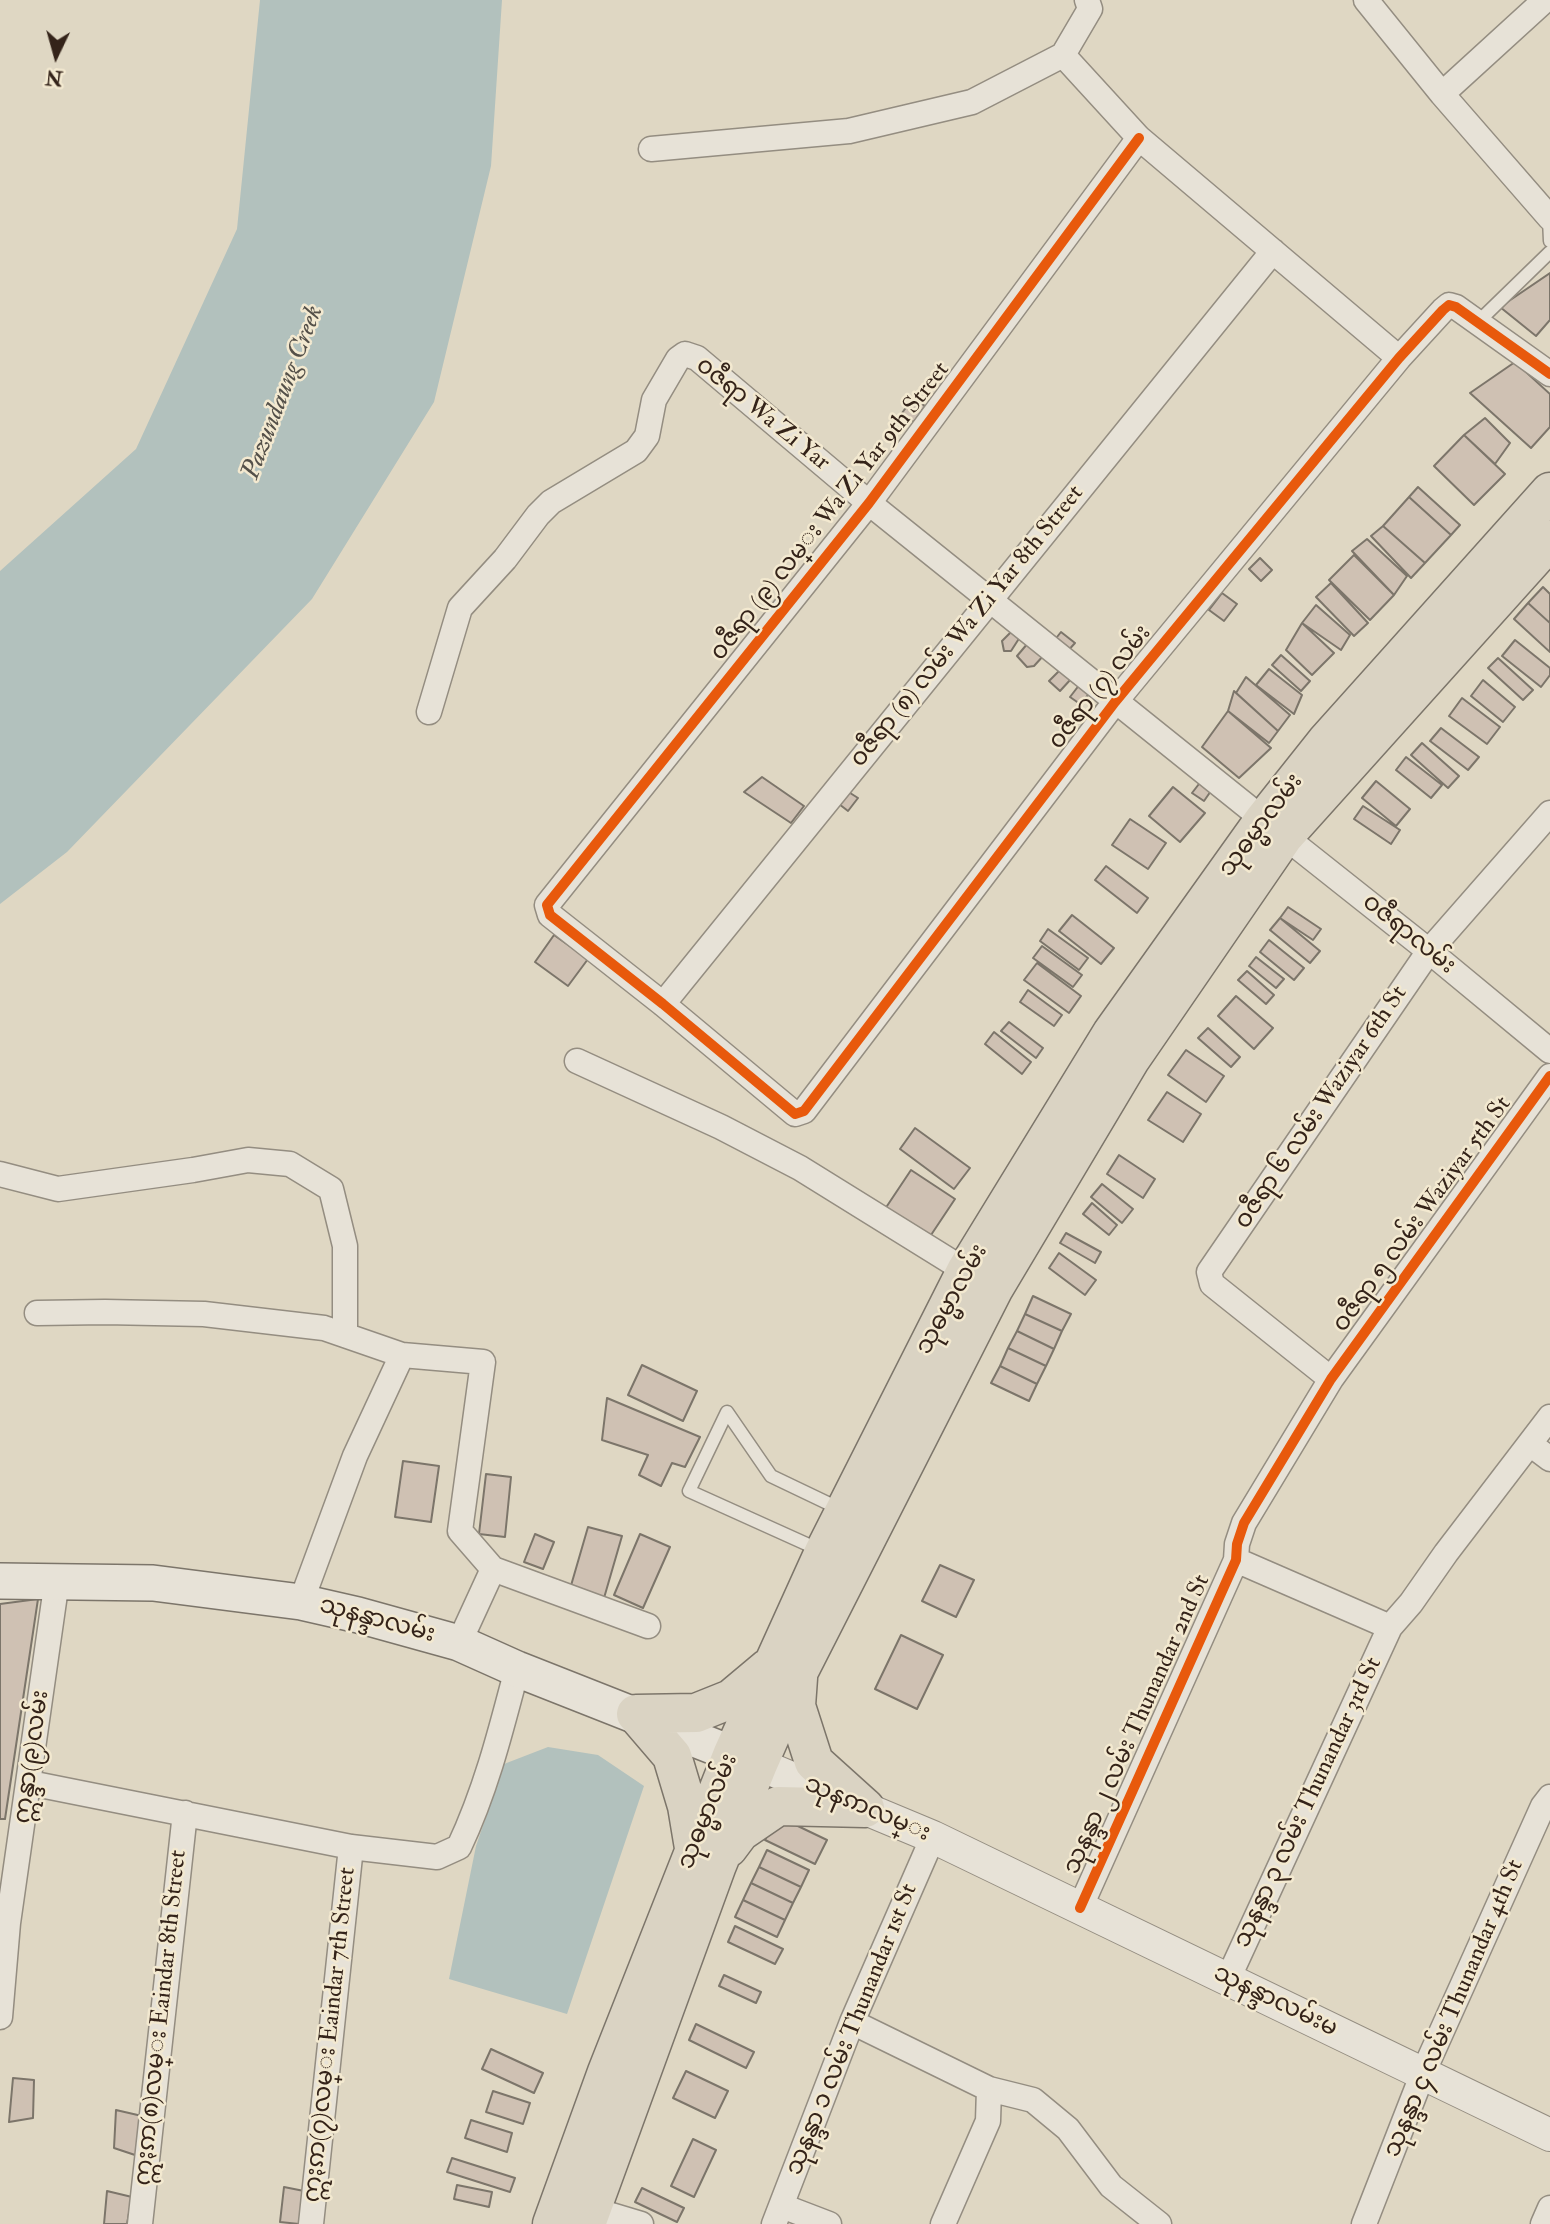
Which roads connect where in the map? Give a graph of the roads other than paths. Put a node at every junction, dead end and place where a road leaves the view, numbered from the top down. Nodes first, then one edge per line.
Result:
1 (1087, 0) edge
2 (1366, 0) edge
3 (1545, 0) edge
4 (1063, 55) junction
5 (1442, 94) junction
6 (1139, 138) junction
7 (651, 149) dead end
8 (1550, 226) edge
9 (1273, 251) junction
10 (1550, 252) edge
11 (1478, 322) junction
12 (1399, 358) junction
13 (1550, 374) edge
14 (1550, 492) edge
15 (869, 503) junction
16 (1550, 540) edge
17 (989, 600) junction
18 (1115, 702) junction
19 (429, 712) dead end
20 (1550, 813) edge
21 (1274, 828) junction
22 (1429, 951) junction
23 (663, 1004) junction
24 (1550, 1051) edge
25 (577, 1061) dead end
26 (1550, 1076) edge
27 (0, 1174) edge
28 (966, 1271) junction
29 (37, 1313) dead end
30 (345, 1335) junction
31 (402, 1355) junction
32 (1331, 1379) junction
33 (1550, 1417) edge
34 (903, 1432) junction
35 (1530, 1444) junction
36 (1550, 1459) edge
37 (864, 1497) junction
38 (824, 1552) junction
39 (1236, 1560) junction
40 (493, 1569) junction
41 (57, 1580) junction
42 (0, 1581) edge
43 (301, 1602) junction
44 (649, 1626) dead end
45 (1390, 1627) junction
46 (459, 1643) junction
47 (785, 1668) junction
48 (517, 1669) junction
49 (636, 1714) junction
50 (745, 1759) junction
51 (30, 1783) junction
52 (1550, 1797) edge
53 (865, 1808) junction
54 (185, 1813) junction
55 (933, 1837) junction
56 (351, 1847) junction
57 (705, 1857) junction
58 (1001, 1870) joint
59 (1080, 1908) junction
60 (1228, 1979) junction
61 (0, 2018) edge
62 (852, 2022) junction
63 (1423, 2073) junction
64 (989, 2088) junction
65 (1550, 2135) edge
66 (1550, 2208) edge
67 (778, 2215) edge
68 (588, 2216) edge
69 (140, 2224) edge
70 (311, 2224) edge
71 (552, 2224) edge
72 (641, 2224) edge
73 (829, 2224) edge
74 (943, 2224) edge
75 (1159, 2224) edge
76 (1364, 2224) edge
77 (1543, 2224) edge

1 - 4 street
2 - 5 street
3 - 5 street
4 - 6 street
4 - 7 street
5 - 8 street
6 - 9 street
6 - 15 street, ၀ဇီရာ (၉) လမ္း Wa Zi Yar 9th Street
9 - 12 street
9 - 17 street, ၀ဇီရာ (၈) လမ်း Wa Zi Yar 8th Street
10 - 11 lane
11 - 12 street, ၀ဇီရာ (၇) လမ်း
11 - 13 street
12 - 18 street, ၀ဇီရာ (၇) လမ်း
14 - 21 main road, သုဓမ္မာလမ်း
15 - 17 street, ၀ဇီရာ Wa Zi Yar
15 - 19 street, ၀ဇီရာ Wa Zi Yar
15 - 23 street, ၀ဇီရာ (၉) လမ္း Wa Zi Yar 9th Street
16 - 21 main road, သုဓမ္မာလမ်း
17 - 18 street, ၀ဇီရာ Wa Zi Yar
17 - 23 street, ၀ဇီရာ (၈) လမ်း Wa Zi Yar 8th Street
18 - 21 street, ၀ဇီရာ Wa Zi Yar
18 - 23 street, ၀ဇီရာ (၇) လမ်း
20 - 22 street, ဝဇီရာ ၆ လမ်း Waziyar 6th St
21 - 22 street, ဝဇီရာလမ်း
21 - 28 main road, သုဓမ္မာလမ်း
21 - 34 main road, သုဓမ္မာလမ်း
22 - 24 street, ဝဇီရာလမ်း
22 - 32 street, ဝဇီရာ ၆ လမ်း Waziyar 6th St
25 - 28 street
26 - 32 street, ဝဇီရာ ၅ လမ်း Waziyar 5th St
27 - 30 street
28 - 34 main road, သုဓမ္မာလမ်း
29 - 30 street
30 - 31 street
31 - 40 street
31 - 43 street
32 - 39 street, ဝဇီရာ ၅ လမ်း Waziyar 5th St
33 - 35 street, သုနန္ဒာ ၃ လမ်း Thunandar 3rd St
34 - 37 main road, သုဓမ္မာလမ်း
35 - 36 street
35 - 45 street, သုနန္ဒာ ၃ လမ်း Thunandar 3rd St
37 - 38 main road, သုဓမ္မာလမ်း
37 - 38 lane
37 - 47 main road, သုဓမ္မာလမ်း
38 - 47 main road, သုဓမ္မာလမ်း
39 - 45 street
39 - 59 street, သုနန္ဒာ ၂ လမ်း Thunandar 2nd St
40 - 44 street
40 - 46 street
41 - 42 main road, သုနန္ဒာလမ်း
41 - 43 main road, သုနန္ဒာလမ်း
41 - 51 street, ဣန္ဒာ(၉)လမ်း
43 - 46 main road, သုနန္ဒာလမ်း
45 - 60 street, သုနန္ဒာ ၃ လမ်း Thunandar 3rd St
46 - 48 main road, သုနန္ဒာလမ်း
47 - 49 main road
47 - 50 main road, သုဓမ္မာလမ်း
47 - 53 main road
48 - 49 main road, သုနန္ဒာလမ်း
48 - 56 street
49 - 50 main road, သုနန္ဒာလမ်း
49 - 57 main road
50 - 53 street, သုနၵာလမ္း
50 - 57 main road, သုဓမ္မာလမ်း
51 - 54 street
51 - 61 street, ဣန္ဒာ(၉)လမ်း
52 - 63 street, သုနန္ဒာ ၄ လမ်း Thunandar 4th St
53 - 55 street, သုနၵာလမ္း
53 - 57 main road
54 - 56 street
54 - 69 street, ဣႏၵာ(၈)လမ္း Eaindar 8th Street
55 - 58 street, သုနၵာလမ္း
55 - 62 street, သုနန္ဒာ ၁ လမ်း Thunandar 1st St
56 - 70 street, ဣႏၵာ(၇)လမ္း Eaindar 7th Street
57 - 68 main road, သုဓမ္မာလမ်း
57 - 71 main road, သုဓမ္မာလမ်း
58 - 59 street, သုနန္ဒာလမ်းမ
59 - 60 street, သုနန္ဒာလမ်းမ
60 - 63 street, သုနန္ဒာလမ်းမ
62 - 64 street
62 - 67 street, သုနန္ဒာ ၁ လမ်း Thunandar 1st St
63 - 65 street, သုနန္ဒာလမ်းမ
63 - 76 street, သုနန္ဒာ ၄ လမ်း Thunandar 4th St
64 - 74 street
64 - 75 street
66 - 77 street
67 - 73 street
68 - 72 street

